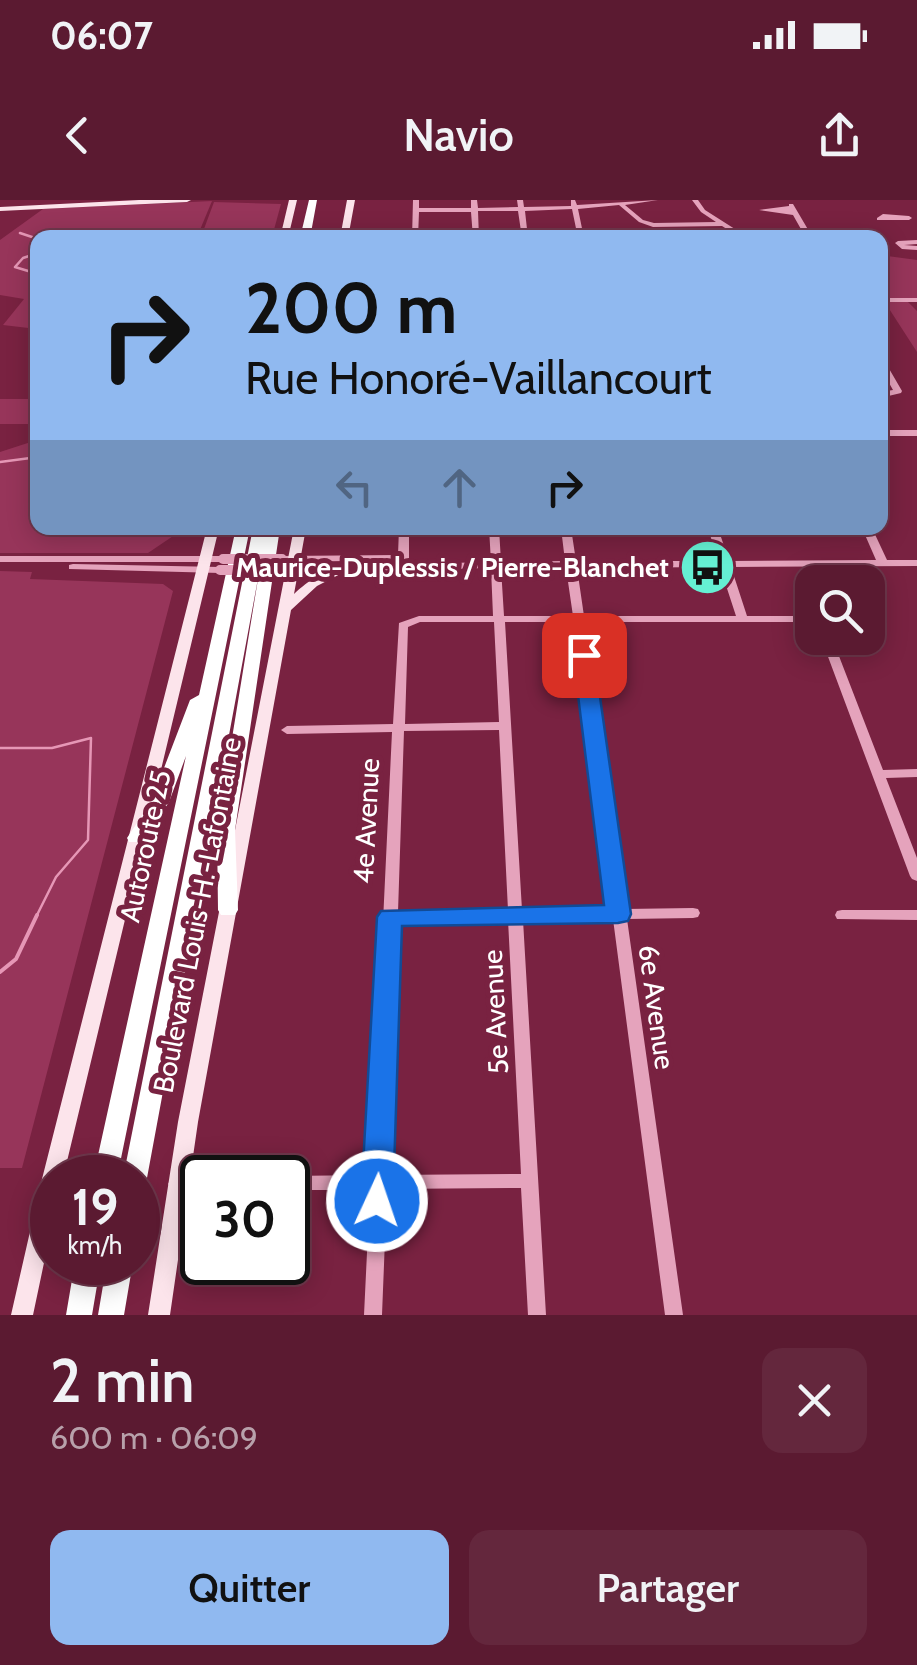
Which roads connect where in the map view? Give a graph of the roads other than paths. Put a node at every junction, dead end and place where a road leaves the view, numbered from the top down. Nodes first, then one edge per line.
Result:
1 (114, 200) edge
2 (187, 200) edge
3 (293, 200) edge
4 (313, 200) edge
5 (324, 200) edge
6 (351, 200) edge
7 (416, 200) edge
8 (474, 200) edge
9 (520, 200) edge
10 (655, 200) edge
11 (43, 203) edge
12 (574, 204) edge
13 (620, 204) junction
14 (697, 204) edge
15 (0, 207) edge
16 (791, 207) edge
17 (416, 210) junction
18 (474, 210) junction
19 (521, 210) junction
20 (705, 224) junction
21 (725, 224) junction
22 (286, 230) edge
23 (307, 230) edge
24 (318, 230) edge
25 (345, 230) edge
26 (415, 230) edge
27 (475, 230) edge
28 (524, 230) edge
29 (579, 230) edge
30 (734, 230) edge
31 (805, 230) edge
32 (888, 300) edge
33 (917, 300) edge
34 (888, 374) edge
35 (888, 393) edge
36 (888, 433) edge
37 (917, 433) edge
38 (210, 535) edge
39 (242, 535) edge
40 (259, 535) edge
41 (272, 535) edge
42 (298, 535) edge
43 (404, 535) edge
44 (494, 535) edge
45 (567, 535) edge
46 (715, 535) edge
47 (871, 535) edge
48 (403, 558) junction
49 (881, 559) junction
50 (917, 559) edge
51 (724, 560) junction
52 (496, 561) junction
53 (570, 561) junction
54 (0, 563) edge
55 (288, 564) junction
56 (203, 565) junction
57 (342, 570) junction
58 (287, 606) junction
59 (742, 617) junction
60 (500, 618) junction
61 (578, 618) junction
62 (795, 619) edge
63 (832, 655) edge
64 (216, 658) junction
65 (505, 726) junction
66 (398, 728) junction
67 (287, 730) dead end
68 (917, 773) edge
69 (876, 774) junction
70 (136, 838) junction
71 (917, 876) edge
72 (228, 910) junction
73 (693, 913) dead end
74 (618, 914) junction
75 (515, 915) junction
76 (842, 915) dead end
77 (917, 915) edge
78 (390, 917) junction
79 (59, 1155) edge
80 (111, 1155) edge
81 (138, 1155) edge
82 (529, 1181) junction
83 (310, 1182) edge
84 (378, 1182) junction
85 (177, 1184) joint
86 (30, 1280) edge
87 (84, 1285) edge
88 (116, 1285) edge
89 (22, 1315) edge
90 (79, 1315) edge
91 (111, 1315) edge
92 (160, 1315) edge
93 (372, 1315) edge
94 (537, 1315) edge
95 (674, 1315) edge

1 - 11 main road
2 - 11 main road
3 - 22 main road
4 - 23 highway
5 - 24 highway
6 - 25 main road
7 - 17 street
8 - 18 street
9 - 19 street
10 - 13 street
11 - 15 main road
12 - 13 street
12 - 19 street
12 - 29 street
13 - 20 street
14 - 20 street
14 - 21 street
16 - 31 street
17 - 18 street
17 - 26 street
18 - 19 street
18 - 27 street
19 - 28 street
20 - 21 street
21 - 30 street
32 - 33 street
34 - 35 street
36 - 37 street
38 - 56 main road
39 - 64 highway, Autoroute 25
40 - 81 highway, Autoroute 25
41 - 72 highway
42 - 55 main road, Boulevard Louis-H.-Lafontaine
43 - 48 street
44 - 52 street, 5e Avenue
45 - 53 street, 6e Avenue
46 - 51 street
47 - 49 street
48 - 52 street
48 - 55 street
49 - 50 street
49 - 51 street
51 - 53 street
51 - 59 street
52 - 53 street
52 - 57 street
52 - 60 street, 5e Avenue
53 - 61 street, 6e Avenue
54 - 56 street
55 - 56 street, bridge
55 - 57 street
55 - 58 main road, Boulevard Louis-H.-Lafontaine
56 - 70 main road
57 - 58 main road
58 - 72 main road, Boulevard Louis-H.-Lafontaine
59 - 61 street
59 - 62 street
60 - 61 street
60 - 65 street, 5e Avenue
60 - 66 street, 4e Avenue
61 - 74 street, 6e Avenue
63 - 69 street
64 - 70 highway
64 - 80 highway, Autoroute 25
65 - 66 street
65 - 75 street, 5e Avenue
66 - 67 street
66 - 78 street, 4e Avenue
68 - 69 street
69 - 71 street
70 - 79 main road
72 - 85 main road, Boulevard Louis-H.-Lafontaine
73 - 74 street
74 - 75 street
74 - 95 street, 6e Avenue
75 - 78 street
75 - 82 street, 5e Avenue
76 - 77 street
78 - 84 street, 4e Avenue
82 - 84 street
82 - 94 street, 5e Avenue
83 - 84 street
84 - 93 street, 4e Avenue
85 - 92 main road, Boulevard Louis-H.-Lafontaine
86 - 89 main road
87 - 90 highway
88 - 91 highway

